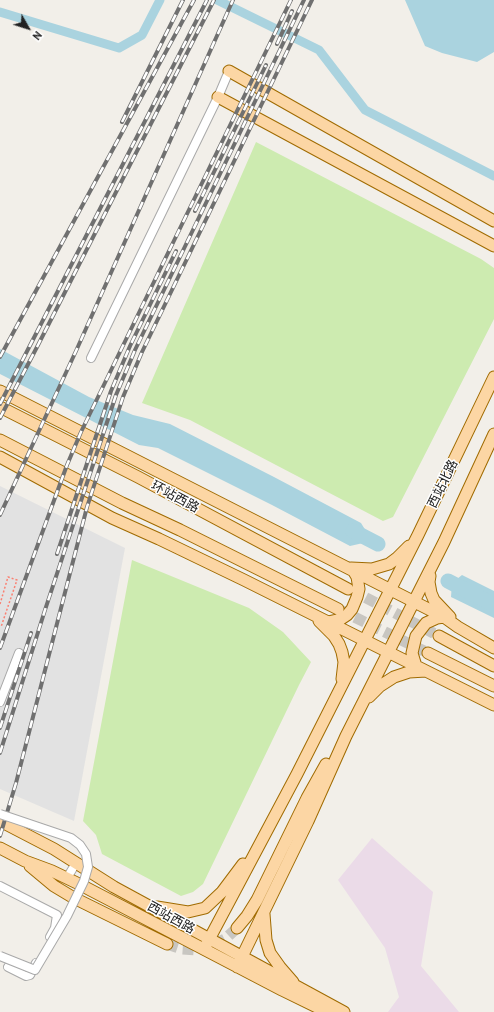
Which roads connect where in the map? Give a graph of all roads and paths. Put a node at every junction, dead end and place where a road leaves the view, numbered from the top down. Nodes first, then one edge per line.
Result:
1 (229, 70) joint
2 (218, 97) junction
3 (494, 221) edge
4 (494, 246) edge
5 (91, 358) dead end
6 (494, 377) edge
7 (0, 390) edge
8 (0, 407) edge
9 (494, 434) edge
10 (0, 440) edge
11 (0, 457) edge
12 (418, 536) junction
13 (437, 556) junction
14 (350, 570) junction
15 (348, 589) tunnel mouth
16 (390, 590) junction
17 (414, 602) junction
18 (0, 604) edge
19 (338, 609) tunnel mouth
20 (313, 615) junction
21 (444, 617) junction
22 (328, 622) junction
23 (1, 627) dead end
24 (458, 627) junction
25 (439, 636) tunnel mouth
26 (364, 640) junction
27 (494, 648) edge
28 (388, 652) junction
29 (19, 653) dead end
30 (428, 653) tunnel mouth
31 (494, 666) edge
32 (421, 669) junction
33 (494, 686) edge
34 (339, 691) junction
35 (0, 702) edge
36 (494, 705) edge
37 (360, 708) junction
38 (346, 736) junction
39 (0, 814) edge
40 (0, 821) edge
41 (264, 836) junction
42 (0, 848) edge
43 (25, 861) junction
44 (76, 863) junction
45 (67, 878) junction
46 (0, 886) edge
47 (149, 906) junction
48 (264, 913) junction
49 (237, 928) tunnel mouth
50 (167, 944) tunnel mouth
51 (206, 944) junction
52 (0, 956) edge
53 (240, 962) junction
54 (8, 967) dead end
55 (299, 988) junction
56 (328, 1012) edge
57 (344, 1012) edge

1 - 2 street
1 - 3 main road
2 - 4 main road
2 - 5 street
6 - 12 main road, 西站北路
7 - 14 main road
8 - 15 main road, 环站西路
9 - 13 main road, 西站北路
10 - 19 main road, 环站西路
11 - 20 main road
12 - 14 main road
12 - 16 main road, 西站北路
13 - 17 main road, 西站北路
13 - 24 main road
14 - 16 main road
14 - 22 main road
16 - 17 main road
16 - 26 main road, 西站北路
17 - 21 main road
17 - 28 main road, 西站北路
18 - 23 path
20 - 22 main road
20 - 34 main road
21 - 24 main road
21 - 32 main road
22 - 26 main road
24 - 27 main road
25 - 31 main road
26 - 28 main road
26 - 34 main road, 西站北路
28 - 32 main road
28 - 37 main road, 西站北路
29 - 35 street
30 - 33 main road
32 - 36 main road
32 - 37 main road
34 - 41 main road
37 - 38 main road, 西站北路
38 - 48 main road
38 - 49 main road
39 - 52 street, bridge
40 - 44 main road, 西站西路
41 - 47 main road
41 - 51 main road
42 - 43 main road, 西站西路
43 - 45 main road, 西站西路
43 - 50 main road
44 - 45 street
44 - 47 main road, 西站西路
45 - 51 main road, 西站西路
46 - 54 street
47 - 51 main road, 西站西路
48 - 53 main road
48 - 55 main road
51 - 53 main road, 西站西路
53 - 55 main road, 西站西路
53 - 56 main road, 西站西路
55 - 57 main road, 西站西路

